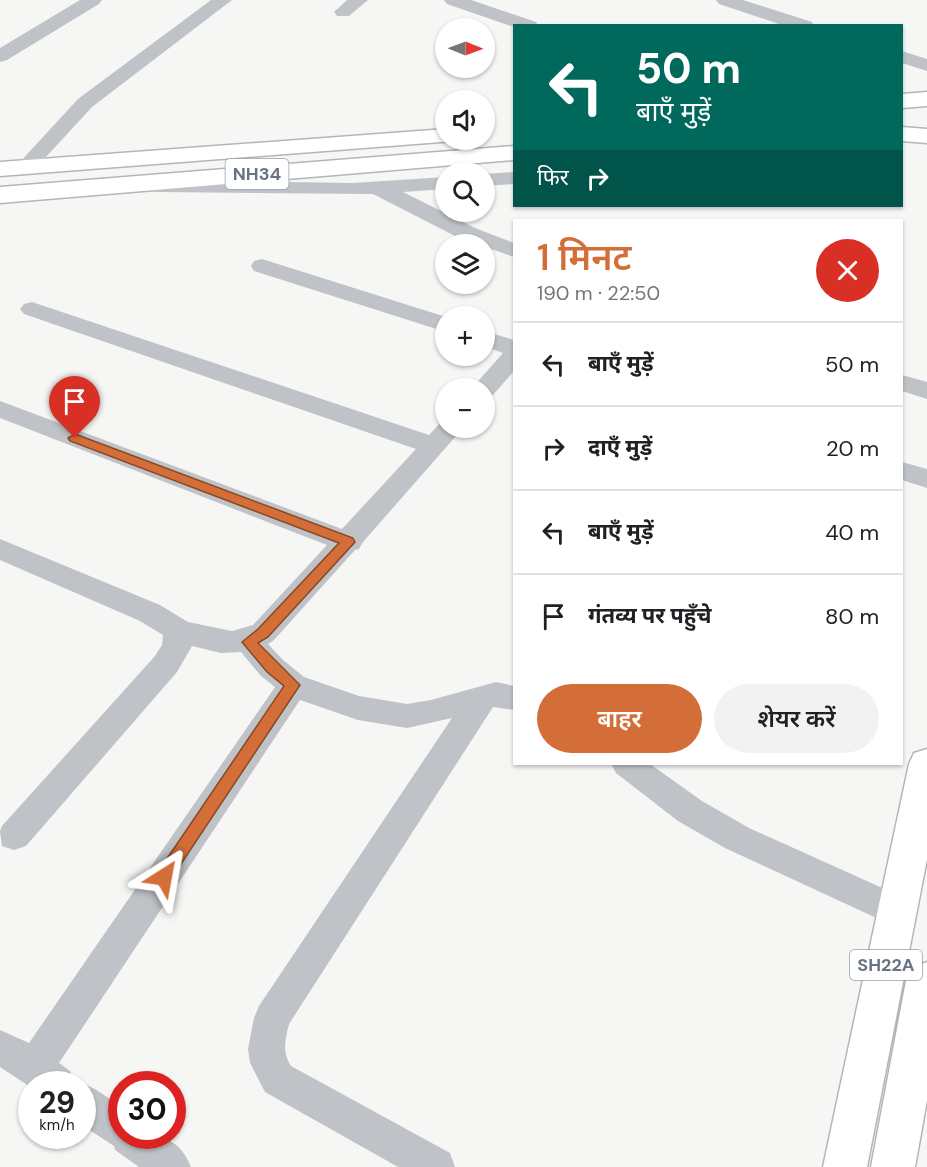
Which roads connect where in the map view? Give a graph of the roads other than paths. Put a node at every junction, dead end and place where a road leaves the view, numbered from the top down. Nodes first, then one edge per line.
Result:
1 (93, 0) edge
2 (223, 0) edge
3 (359, 0) edge
4 (453, 0) edge
5 (502, 0) edge
6 (725, 0) edge
7 (486, 11) junction
8 (343, 12) dead end
9 (523, 24) edge
10 (799, 24) edge
11 (0, 56) edge
12 (903, 57) edge
13 (927, 65) edge
14 (921, 104) edge
15 (903, 121) edge
16 (513, 131) edge
17 (495, 132) edge
18 (903, 134) edge
19 (927, 136) edge
20 (435, 137) edge
21 (513, 153) edge
22 (26, 167) junction
23 (0, 169) edge
24 (513, 178) edge
25 (495, 179) edge
26 (435, 184) edge
27 (124, 185) junction
28 (378, 188) junction
29 (3, 197) edge
30 (513, 250) edge
31 (262, 266) dead end
32 (32, 309) dead end
33 (435, 321) edge
34 (495, 342) edge
35 (513, 348) edge
36 (513, 357) edge
37 (494, 378) edge
38 (903, 383) edge
39 (927, 391) edge
40 (0, 409) edge
41 (435, 434) edge
42 (440, 438) edge
43 (903, 471) edge
44 (927, 479) edge
45 (348, 542) junction
46 (0, 549) edge
47 (178, 630) junction
48 (249, 642) junction
49 (293, 685) junction
50 (499, 697) edge
51 (927, 764) edge
52 (628, 765) edge
53 (14, 836) dead end
54 (897, 911) junction
55 (927, 981) edge
56 (0, 1048) edge
57 (38, 1071) edge
58 (49, 1071) edge
59 (147, 1149) edge
60 (172, 1167) edge
61 (436, 1167) edge
62 (845, 1167) edge
63 (893, 1167) edge

1 - 11 street
2 - 22 street
3 - 8 street
4 - 7 street
5 - 7 street
6 - 10 street
7 - 9 street
12 - 13 street
14 - 15 main road
16 - 17 main road
18 - 19 main road
20 - 22 main road, NH34
21 - 27 main road, NH34
22 - 23 main road, NH34
24 - 25 street
26 - 28 street
27 - 28 street
27 - 29 main road, NH34
28 - 30 street
31 - 33 street
32 - 41 street
34 - 35 street
36 - 37 street
38 - 39 street
40 - 45 street
42 - 45 street
43 - 44 street
45 - 48 street
46 - 47 street
47 - 48 street
47 - 53 street
48 - 49 street
49 - 50 street
49 - 58 street
50 - 61 street
51 - 54 main road, SH22A
52 - 54 street
54 - 62 main road, SH22A
55 - 63 main road, SH22A
56 - 57 street
59 - 60 street

